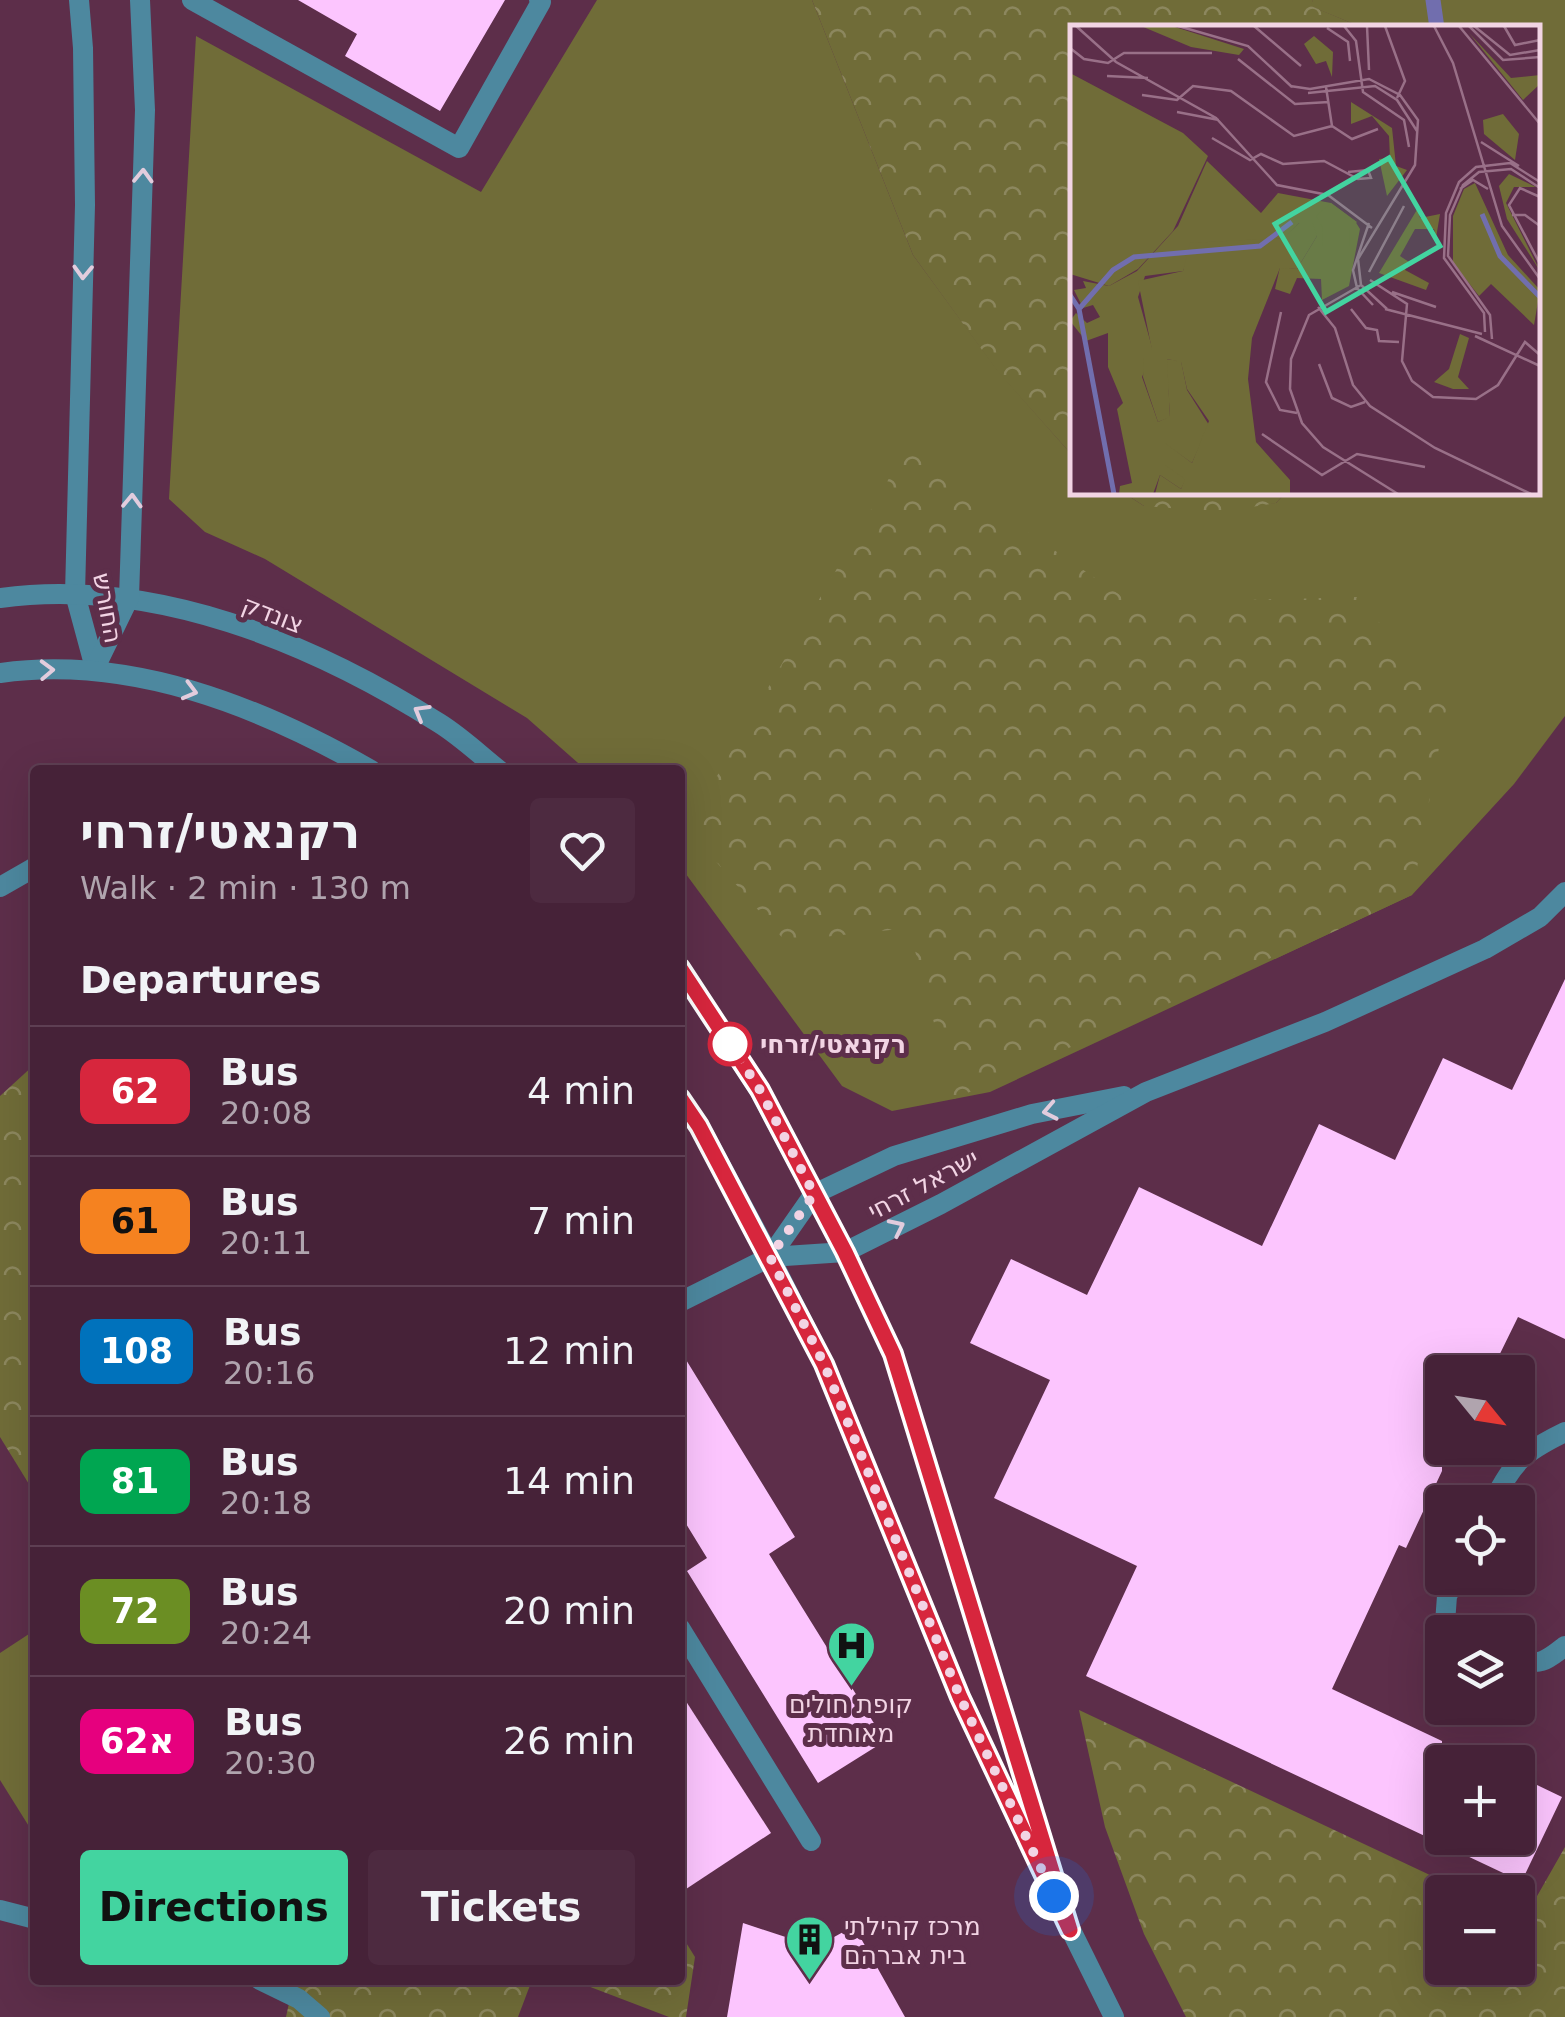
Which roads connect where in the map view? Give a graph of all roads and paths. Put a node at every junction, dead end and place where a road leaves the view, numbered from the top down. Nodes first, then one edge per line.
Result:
1 (79, 0) edge
2 (140, 0) edge
3 (192, 0) edge
4 (539, 0) edge
5 (75, 594) junction
6 (0, 598) edge
7 (129, 598) junction
8 (95, 668) junction
9 (0, 673) edge
10 (362, 765) edge
11 (492, 765) edge
12 (30, 869) edge
13 (0, 887) edge
14 (1565, 892) edge
15 (685, 976) edge
16 (1146, 1092) junction
17 (685, 1105) edge
18 (814, 1194) junction
19 (845, 1252) junction
20 (770, 1257) junction
21 (685, 1300) edge
22 (1565, 1432) edge
23 (1502, 1485) edge
24 (685, 1636) edge
25 (1565, 1646) edge
26 (1535, 1663) edge
27 (811, 1842) dead end
28 (0, 1910) edge
29 (30, 1918) edge
30 (1070, 1930) junction
31 (270, 1985) edge
32 (320, 2017) edge
33 (1114, 2017) edge

1 -> 5 street, החורש
7 -> 2 street, החורש
3 - 4 street
5 - 6 street, צונדק
5 - 7 street, צונדק
5 - 8 street, החורש
7 - 8 street, החורש
11 -> 7 street, צונדק
9 -> 8 street
8 -> 10 street
12 - 13 street
14 - 16 street, ישראל זרחי
15 - 18 street
16 -> 18 street, ישראל זרחי
19 -> 16 street, ישראל זרחי
17 - 20 street
18 - 19 street
18 - 20 street, ישראל זרחי
19 - 20 street, ישראל זרחי
19 - 30 street
20 - 21 street
20 - 30 street
22 - 23 street
24 - 27 street
25 - 26 street
28 - 29 street
30 - 33 street
31 - 32 street

